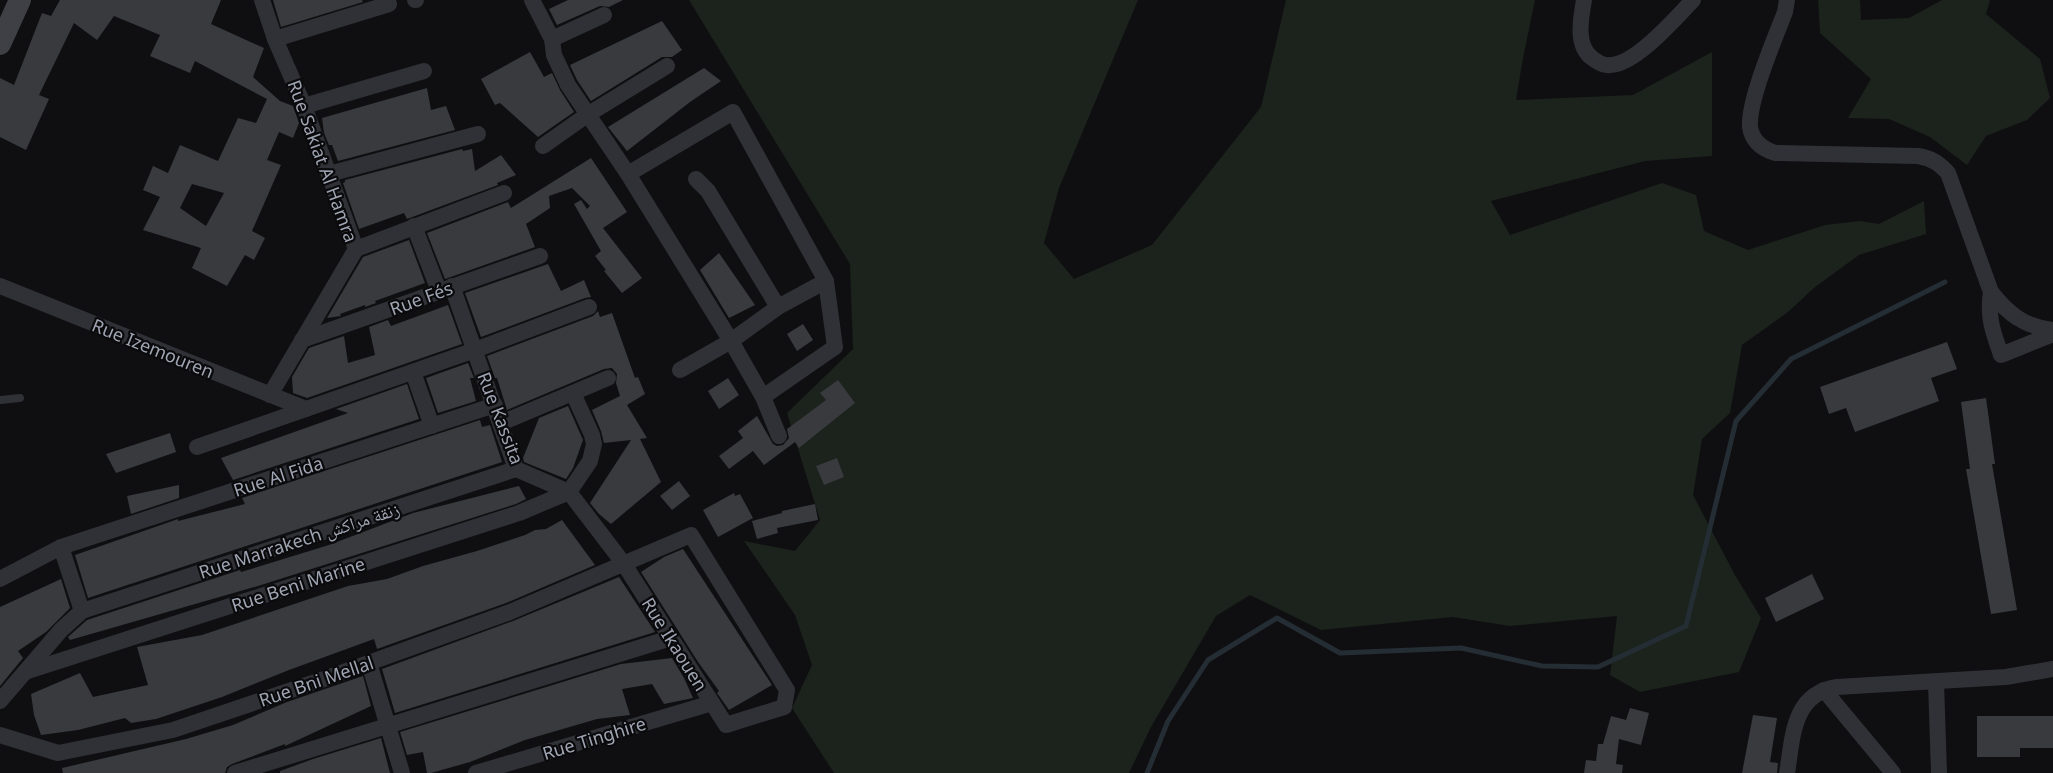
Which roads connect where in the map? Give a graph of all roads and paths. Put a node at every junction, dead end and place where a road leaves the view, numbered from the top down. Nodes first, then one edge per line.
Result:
1 (7, 0) edge
2 (20, 0) edge
3 (262, 0) edge
4 (532, 0) edge
5 (1584, 0) edge
6 (1694, 0) edge
7 (1787, 0) edge
8 (389, 4) dead end
9 (604, 15) dead end
10 (1, 31) edge
11 (552, 38) junction
12 (275, 39) junction
13 (667, 66) dead end
14 (424, 71) dead end
15 (304, 106) junction
16 (587, 115) junction
17 (478, 134) dead end
18 (543, 146) dead end
19 (329, 174) junction
20 (628, 174) junction
21 (696, 179) dead end
22 (504, 193) dead end
23 (414, 226) junction
24 (356, 249) junction
25 (540, 256) dead end
26 (826, 281) junction
27 (0, 286) edge
28 (446, 289) junction
29 (1991, 292) junction
30 (589, 307) dead end
31 (778, 307) junction
32 (2053, 332) edge
33 (302, 340) junction
34 (731, 341) junction
35 (476, 350) junction
36 (680, 370) dead end
37 (413, 372) junction
38 (608, 378) dead end
39 (573, 393) junction
40 (270, 395) junction
41 (763, 397) junction
42 (20, 398) dead end
43 (0, 400) edge
44 (495, 406) junction
45 (306, 409) junction
46 (501, 423) junction
47 (432, 426) junction
48 (779, 436) dead end
49 (197, 447) dead end
50 (516, 469) junction
51 (569, 492) junction
52 (61, 547) junction
53 (624, 564) junction
54 (0, 578) edge
55 (82, 611) junction
56 (672, 638) junction
57 (369, 663) junction
58 (2053, 669) edge
59 (25, 672) junction
60 (1936, 682) junction
61 (1824, 690) junction
62 (0, 702) edge
63 (712, 703) junction
64 (726, 725) joint
65 (388, 727) junction
66 (0, 735) edge
67 (235, 773) edge
68 (402, 773) edge
69 (476, 773) edge
70 (1788, 773) edge
71 (1893, 773) edge
72 (1939, 773) edge

1 - 10 street
2 - 10 street
3 - 12 street, Rue Sakiat Al Hamra
4 - 11 street
5 - 6 street
7 - 29 street
8 - 12 street
9 - 11 street
11 - 16 street
12 - 15 street, Rue Sakiat Al Hamra
13 - 16 street
14 - 15 street
15 - 19 street, Rue Sakiat Al Hamra
16 - 18 street
16 - 20 street
17 - 19 street
19 - 24 street, Rue Sakiat Al Hamra
20 - 26 street
20 - 34 street
21 - 31 street
22 - 23 street
23 - 24 street
23 - 28 street, Rue Kassita
24 - 33 street, Rue Sakiat Al Hamra
25 - 28 street, Rue Fés
26 - 31 street
26 - 41 street
27 - 40 street, Rue Izemouren
28 - 33 street, Rue Fés
28 - 35 street, Rue Kassita
29 - 32 street
29 - 32 street
30 - 35 street
31 - 34 street
33 - 40 street, Rue Sakiat Al Hamra
34 - 36 street
34 - 41 street
35 - 37 street
35 - 44 street, Rue Kassita
37 - 45 street
37 - 47 street
38 - 39 street
39 - 46 street
39 - 51 street
40 - 45 street, Rue Izemouren
41 - 48 street
42 - 43 lane
44 - 46 street, Rue Kassita
44 - 47 street, Rue Al Fida
45 - 49 street
46 - 50 street, Rue Kassita
47 - 52 street, Rue Al Fida
50 - 51 street, Rue Kassita
50 - 55 street, Rue Marrakech زنقة مراكش
51 - 53 street, Rue Kassita
51 - 59 street, Rue Beni Marine
52 - 54 street, Rue Al Fida
52 - 55 street
53 - 56 street, Rue Ikaouen
53 - 57 street, Rue Bni Mellal
53 - 64 street, Rue Bni Mellal
55 - 59 street
56 - 63 street, Rue Ikaouen
56 - 65 street
57 - 65 street
57 - 66 street, Rue Bni Mellal
58 - 60 street
59 - 62 street
60 - 61 street
60 - 72 street
61 - 70 street
61 - 71 street
63 - 64 street, Rue Ikaouen
63 - 69 street, Rue Tinghire
65 - 67 street
65 - 68 street

